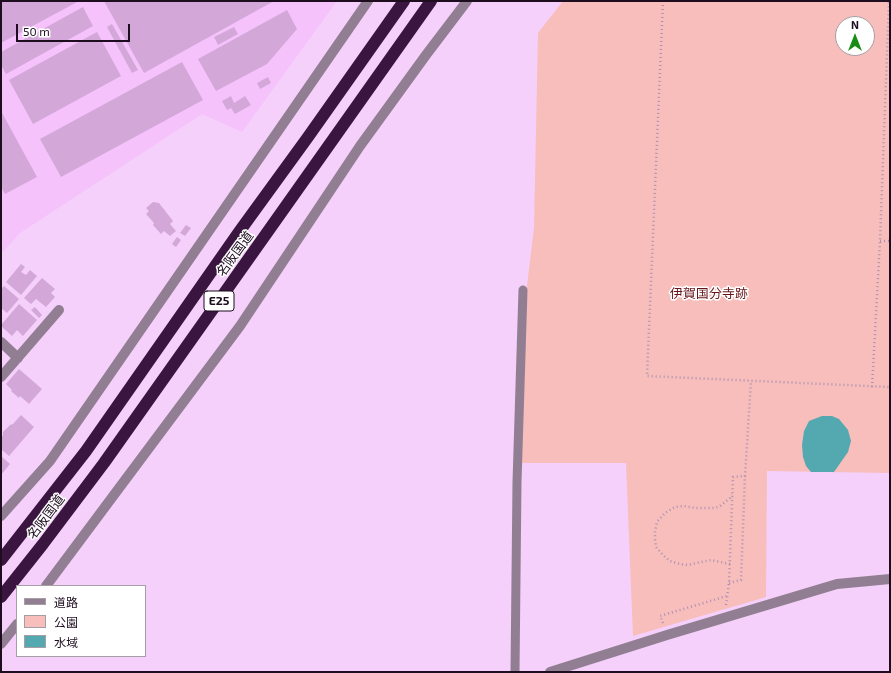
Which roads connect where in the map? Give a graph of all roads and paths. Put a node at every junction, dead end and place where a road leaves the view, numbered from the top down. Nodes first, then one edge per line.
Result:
1 (368, 1) edge
2 (404, 1) edge
3 (431, 1) edge
4 (467, 1) edge
5 (663, 1) edge
6 (889, 1) edge
7 (880, 241) junction
8 (890, 241) edge
9 (523, 290) dead end
10 (59, 310) dead end
11 (1, 342) edge
12 (18, 358) junction
13 (1, 377) edge
14 (751, 381) junction
15 (872, 387) junction
16 (890, 387) edge
17 (745, 476) junction
18 (732, 494) junction
19 (1, 516) edge
20 (22, 534) junction
21 (1, 556) edge
22 (1, 560) edge
23 (730, 564) junction
24 (890, 578) edge
25 (729, 583) junction
26 (47, 585) edge
27 (727, 596) junction
28 (1, 597) edge
29 (724, 618) junction
30 (16, 625) edge
31 (667, 635) junction
32 (1, 644) edge
33 (515, 672) edge
34 (550, 672) edge

1 - 19 street
2 - 20 highway, 名阪国道 / E25
3 - 28 highway, 名阪国道 / E25
4 - 26 street
5 - 14 path
6 - 7 path
7 - 8 path
7 - 15 path
9 - 33 lane
10 - 12 street
11 - 12 street
12 - 13 street
14 - 15 path
14 - 17 path
15 - 16 path
17 - 18 path
17 - 25 path
18 - 23 path
18 - 23 path
20 - 21 highway
20 - 22 highway, 名阪国道 / E25
23 - 25 path
24 - 29 street
25 - 27 path
27 - 29 path
27 - 31 path
29 - 31 street
30 - 32 street
31 - 34 street

